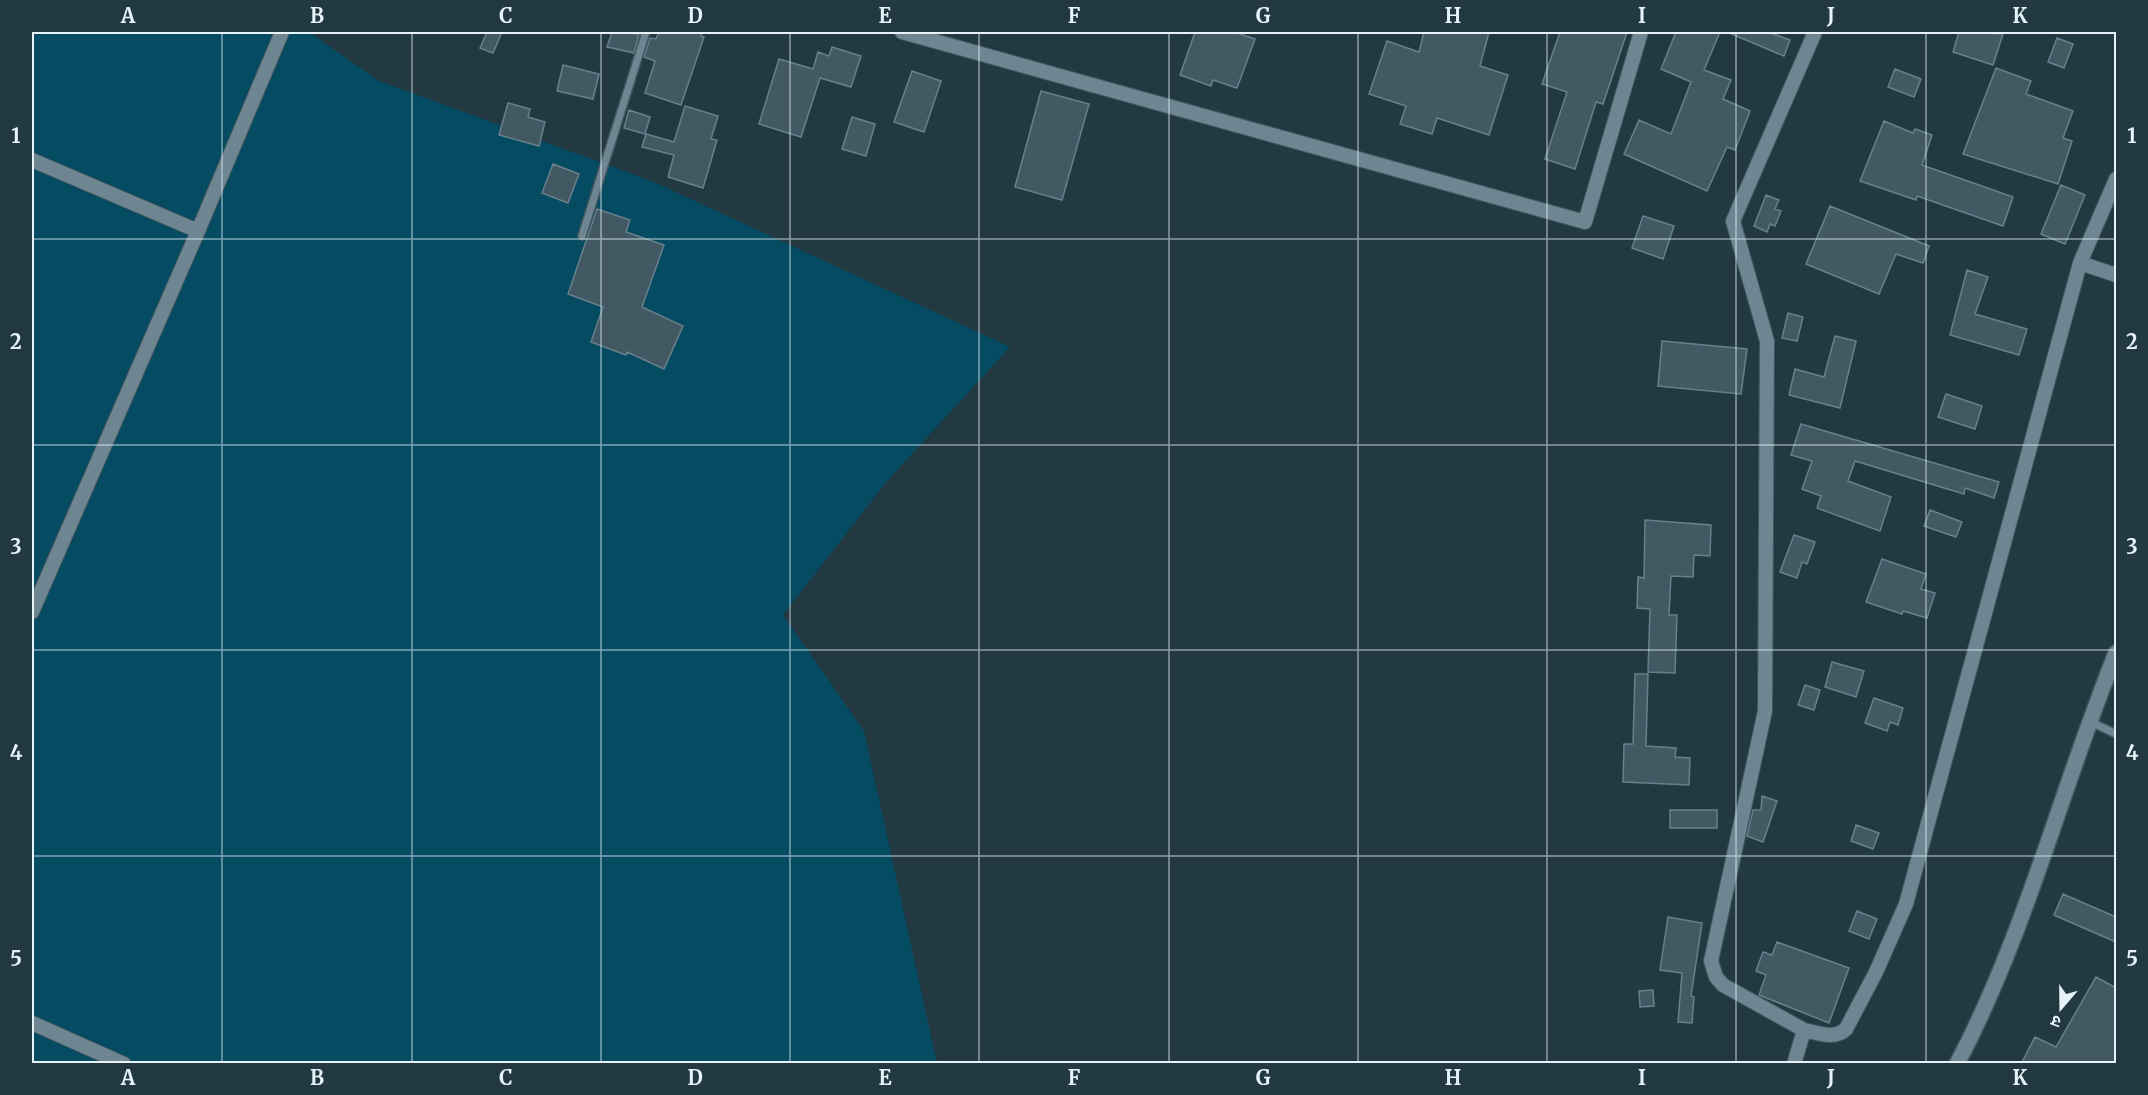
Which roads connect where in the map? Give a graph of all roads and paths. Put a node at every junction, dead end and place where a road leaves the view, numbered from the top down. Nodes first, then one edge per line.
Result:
1 (282, 32) edge
2 (646, 32) edge
3 (902, 32) edge
4 (1641, 32) edge
5 (1815, 32) edge
6 (32, 160) edge
7 (2116, 178) edge
8 (198, 231) junction
9 (582, 236) dead end
10 (2080, 263) junction
11 (2116, 275) edge
12 (32, 612) edge
13 (2116, 653) edge
14 (2089, 721) junction
15 (2116, 734) edge
16 (32, 1023) edge
17 (1804, 1030) junction
18 (124, 1064) edge
19 (1794, 1064) edge
20 (1957, 1064) edge

1 - 8 street
2 - 9 lane
3 - 4 street
5 - 17 street
6 - 8 street
7 - 10 street
8 - 12 street
10 - 11 street
10 - 17 street
13 - 14 street
14 - 15 lane
14 - 20 street
16 - 18 street
17 - 19 street

